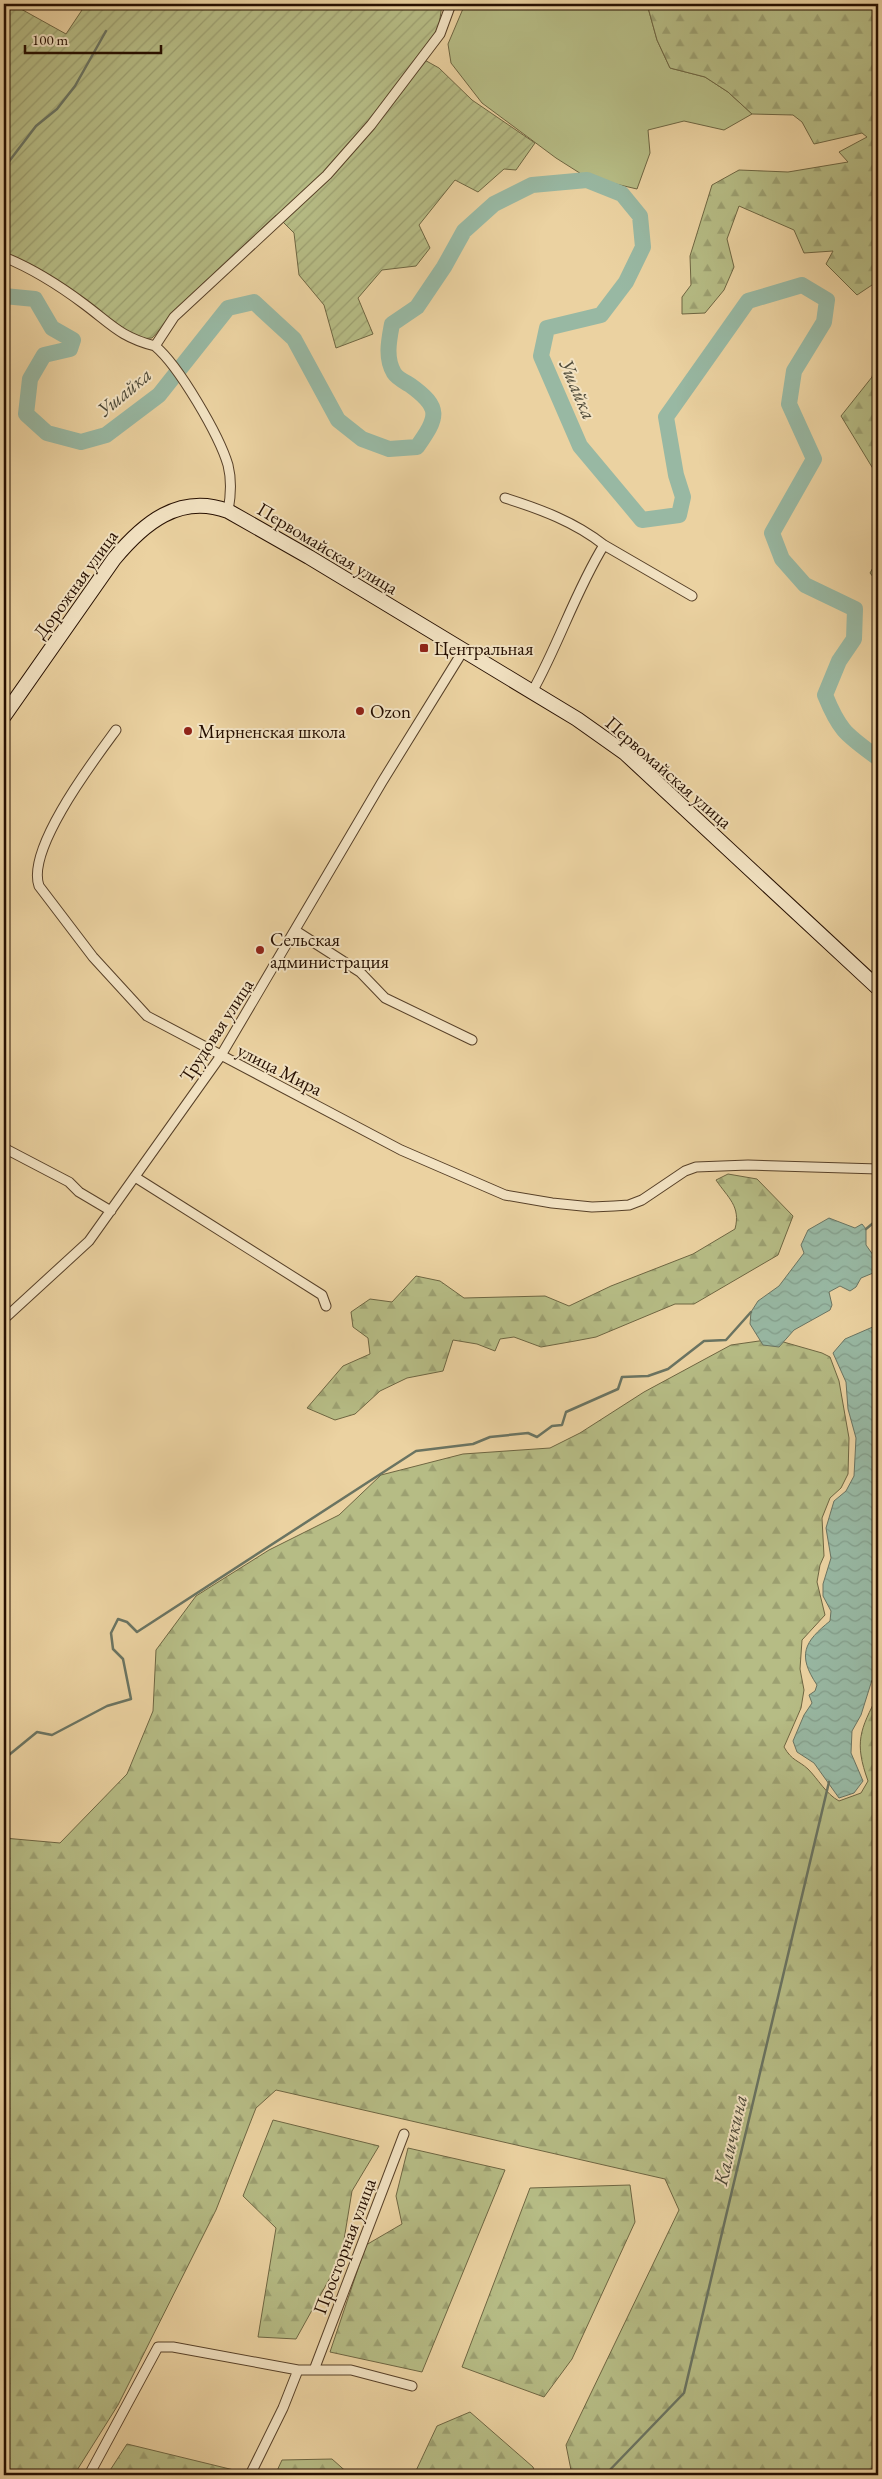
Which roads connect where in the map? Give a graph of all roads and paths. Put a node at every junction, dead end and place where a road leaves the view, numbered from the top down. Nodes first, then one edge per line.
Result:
1 (450, 4) edge
2 (4, 257) edge
3 (155, 346) junction
4 (505, 498) dead end
5 (228, 511) junction
6 (604, 545) junction
7 (692, 596) dead end
8 (464, 651) junction
9 (532, 692) junction
10 (4, 716) edge
11 (116, 730) dead end
12 (296, 931) junction
13 (878, 988) edge
14 (472, 1040) dead end
15 (220, 1057) junction
16 (4, 1148) edge
17 (878, 1169) edge
18 (135, 1177) junction
19 (111, 1211) junction
20 (326, 1306) dead end
21 (4, 1319) edge
22 (404, 2134) dead end
23 (298, 2370) junction
24 (314, 2370) junction
25 (412, 2386) dead end
26 (89, 2475) edge
27 (250, 2475) edge

1 - 3 street
2 - 3 street
3 - 5 street
4 - 6 street
5 - 8 street, Первомайская улица
5 - 10 street, Дорожная улица
6 - 7 street
6 - 9 street
8 - 9 street, Первомайская улица
8 - 12 street, Трудовая улица
9 - 13 street, Первомайская улица
11 - 15 street, улица Мира
12 - 14 street
12 - 15 street, Трудовая улица
15 - 17 street, улица Мира
15 - 18 street, Трудовая улица
16 - 19 street
18 - 19 street, Трудовая улица
18 - 20 street
19 - 21 street, Трудовая улица
22 - 24 street, Просторная улица
23 - 24 street
23 - 26 street
23 - 27 street
24 - 25 street

